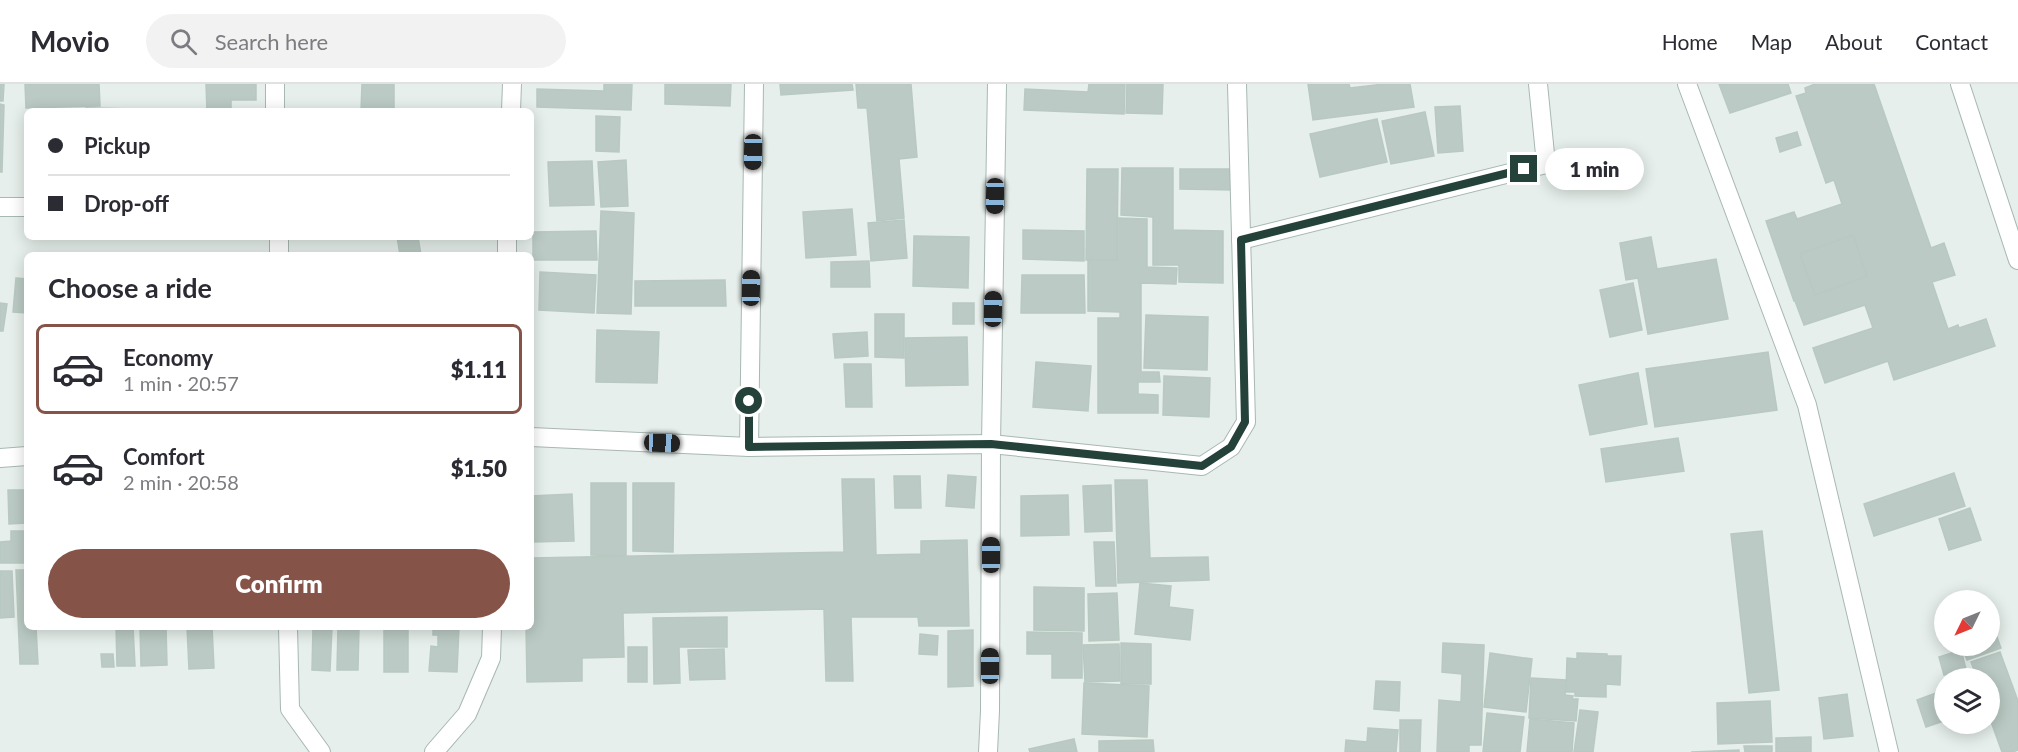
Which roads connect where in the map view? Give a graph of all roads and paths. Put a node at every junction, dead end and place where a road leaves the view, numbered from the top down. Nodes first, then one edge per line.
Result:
1 (275, 84) edge
2 (512, 84) edge
3 (754, 84) edge
4 (997, 84) edge
5 (1238, 84) edge
6 (1538, 84) edge
7 (1687, 84) edge
8 (1960, 84) edge
9 (275, 108) edge
10 (512, 108) edge
11 (0, 207) edge
12 (24, 207) edge
13 (1241, 240) junction
14 (2018, 260) edge
15 (534, 437) edge
16 (991, 444) junction
17 (749, 447) junction
18 (24, 456) edge
19 (0, 458) edge
20 (288, 630) edge
21 (492, 630) edge
22 (321, 752) edge
23 (434, 752) edge
24 (988, 752) edge
25 (1888, 752) edge

1 - 9 street
2 - 10 street
3 - 17 street
4 - 16 street
5 - 13 street
6 - 13 street
7 - 25 street
8 - 14 street
11 - 12 street
13 - 16 street
15 - 17 street
16 - 17 street
16 - 24 street
18 - 19 street
20 - 22 street
21 - 23 street

